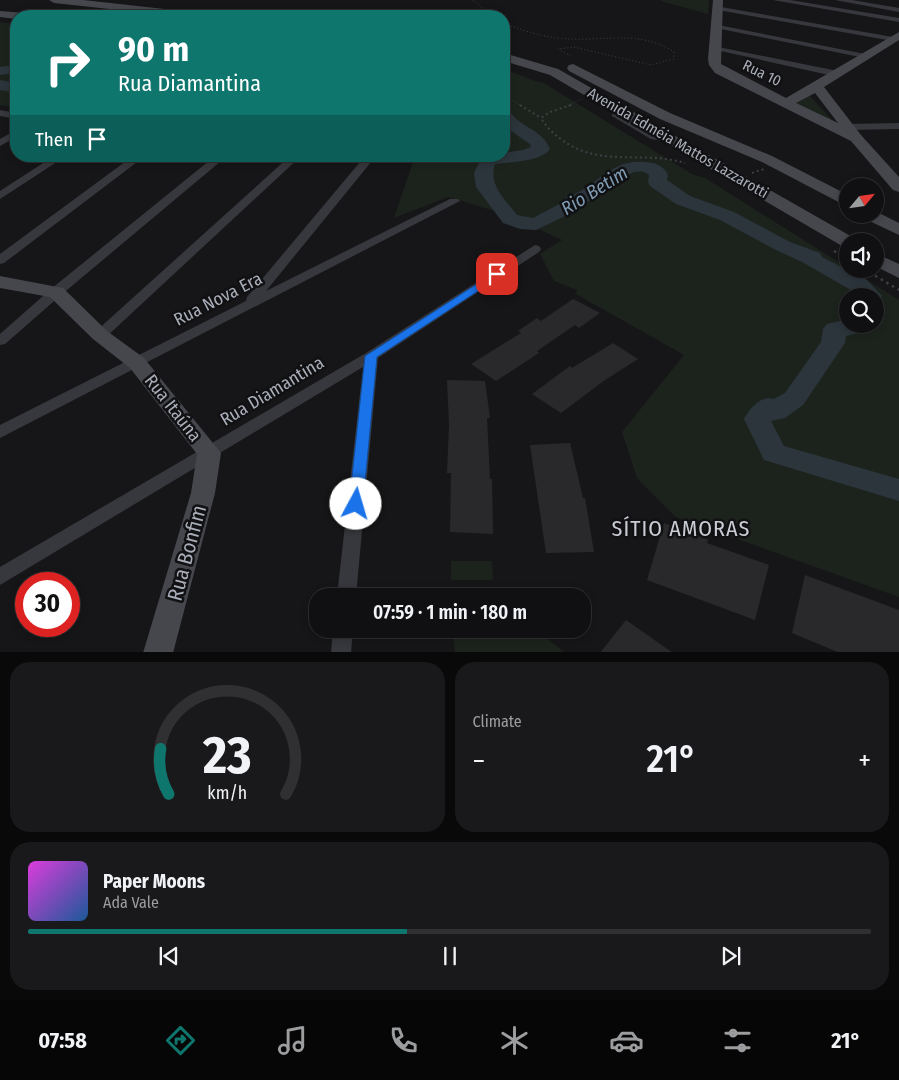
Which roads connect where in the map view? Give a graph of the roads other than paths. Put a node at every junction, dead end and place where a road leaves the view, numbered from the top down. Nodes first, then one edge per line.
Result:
1 (54, 0) edge
2 (777, 0) edge
3 (839, 0) edge
4 (894, 0) edge
5 (718, 4) edge
6 (899, 9) edge
7 (148, 10) edge
8 (899, 20) edge
9 (716, 26) junction
10 (896, 37) edge
11 (510, 48) edge
12 (716, 48) junction
13 (865, 56) junction
14 (510, 59) edge
15 (838, 74) junction
16 (817, 87) junction
17 (787, 103) junction
18 (899, 126) edge
19 (852, 132) junction
20 (52, 162) edge
21 (132, 162) edge
22 (215, 162) edge
23 (289, 162) edge
24 (366, 162) edge
25 (802, 178) junction
26 (899, 187) edge
27 (763, 192) junction
28 (0, 196) edge
29 (839, 197) edge
30 (454, 201) dead end
31 (884, 219) edge
32 (884, 222) edge
33 (899, 223) edge
34 (899, 230) edge
35 (839, 237) edge
36 (535, 249) dead end
37 (0, 260) edge
38 (884, 263) edge
39 (899, 272) edge
40 (0, 282) edge
41 (56, 292) junction
42 (249, 304) junction
43 (100, 335) junction
44 (0, 341) edge
45 (371, 356) junction
46 (137, 363) junction
47 (0, 432) edge
48 (209, 453) junction
49 (0, 577) edge
50 (348, 588) edge
51 (342, 638) edge
52 (158, 652) edge
53 (341, 652) edge

1 - 7 main road
2 - 8 street
3 - 6 street
4 - 6 street
5 - 9 main road, Rua 10
5 - 10 street
9 - 12 main road, Rua 10
9 - 13 street
10 - 13 main road
11 - 25 main road, Avenida Edméia Mattos Lazzarotti
12 - 15 street
12 - 17 main road, Rua 10
13 - 15 main road
14 - 27 main road, Avenida Edméia Mattos Lazzarotti
15 - 16 main road
16 - 17 main road
16 - 19 main road
17 - 19 main road, Rua 10
18 - 19 street
19 - 26 main road
20 - 28 street
21 - 37 street
22 - 41 street
23 - 43 street
24 - 42 street
25 - 27 main road
25 - 29 main road, Avenida Edméia Mattos Lazzarotti
27 - 35 main road, Avenida Edméia Mattos Lazzarotti
30 - 42 street, Rua Nova Era
31 - 33 main road
32 - 34 main road
36 - 45 street, Rua Diamantina
38 - 39 main road
40 - 41 main road
41 - 43 main road, Rua Itaúna
41 - 44 street
42 - 46 street, Rua Nova Era
43 - 46 main road, Rua Itaúna
45 - 48 street, Rua Diamantina
45 - 50 street
46 - 47 street, Rua Nova Era
46 - 48 main road, Rua Itaúna
48 - 49 street, Rua Diamantina
48 - 52 main road, Rua Bonfim
51 - 53 street

